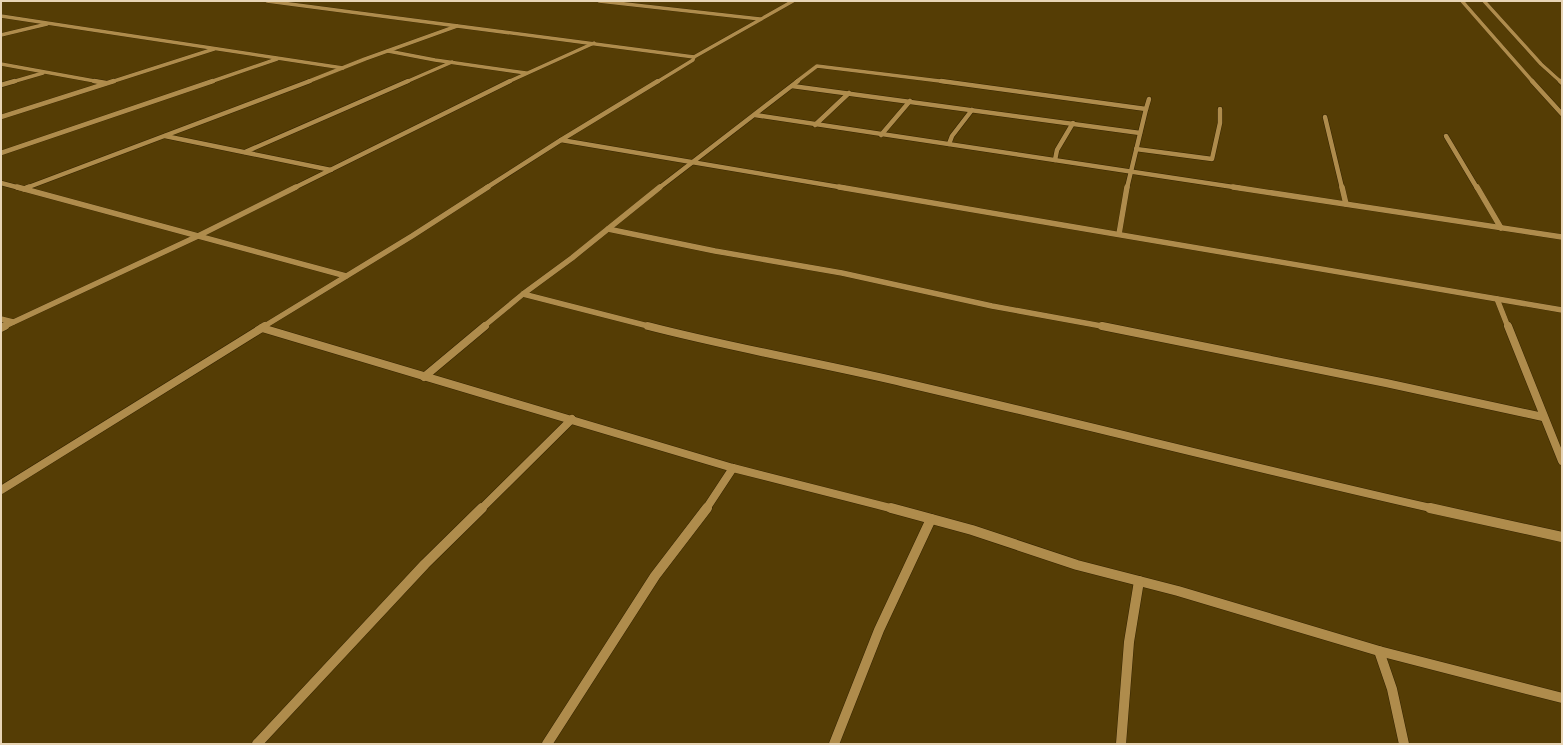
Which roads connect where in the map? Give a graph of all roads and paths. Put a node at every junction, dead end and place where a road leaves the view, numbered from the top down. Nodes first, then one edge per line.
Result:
1 (267, 1) edge
2 (599, 1) edge
3 (792, 1) edge
4 (1462, 1) edge
5 (1484, 1) edge
6 (1, 16) edge
7 (760, 19) junction
8 (51, 23) junction
9 (459, 26) junction
10 (1, 36) edge
11 (594, 43) junction
12 (217, 49) junction
13 (388, 51) junction
14 (694, 57) junction
15 (279, 58) junction
16 (452, 62) junction
17 (1, 64) edge
18 (345, 68) junction
19 (46, 72) junction
20 (526, 73) junction
21 (108, 83) junction
22 (1562, 83) edge
23 (1, 85) edge
24 (792, 86) junction
25 (850, 93) junction
26 (1149, 99) dead end
27 (910, 101) junction
28 (1220, 109) dead end
29 (972, 110) junction
30 (1146, 110) junction
31 (1562, 114) edge
32 (754, 115) junction
33 (1, 117) edge
34 (1325, 117) dead end
35 (1073, 123) junction
36 (814, 125) junction
37 (1140, 133) junction
38 (881, 135) junction
39 (164, 136) junction
40 (1446, 136) dead end
41 (561, 140) junction
42 (949, 144) junction
43 (1136, 149) junction
44 (245, 152) junction
45 (1, 153) edge
46 (1055, 160) junction
47 (694, 163) junction
48 (331, 170) junction
49 (1131, 172) junction
50 (1, 183) edge
51 (24, 189) junction
52 (1346, 204) junction
53 (1501, 228) junction
54 (608, 229) junction
55 (1119, 234) junction
56 (198, 236) junction
57 (1562, 237) edge
58 (346, 276) junction
59 (523, 294) junction
60 (1496, 299) junction
61 (1562, 310) edge
62 (1, 319) edge
63 (13, 322) junction
64 (1, 328) edge
65 (262, 328) junction
66 (424, 377) junction
67 (1543, 417) junction
68 (572, 419) junction
69 (1562, 461) edge
70 (733, 468) junction
71 (1, 490) edge
72 (931, 518) junction
73 (1562, 537) edge
74 (1139, 581) junction
75 (1379, 651) junction
76 (1562, 698) edge
77 (257, 744) edge
78 (547, 744) edge
79 (834, 744) edge
80 (1121, 744) edge
81 (1404, 744) edge

1 - 9 street
2 - 7 street
3 - 7 street
4 - 31 street
5 - 22 street
6 - 8 street
7 - 14 street
8 - 10 street
8 - 12 street
9 - 11 street
9 - 13 street
11 - 14 street
11 - 20 street
12 - 15 street
12 - 21 street
13 - 16 street
13 - 18 street
14 - 41 street
15 - 18 street
15 - 45 street
16 - 20 street
16 - 44 street
17 - 19 street
18 - 39 street
19 - 21 street
19 - 23 street
20 - 48 street
21 - 33 street
24 - 25 street
24 - 30 street
24 - 32 street
25 - 27 street
25 - 36 street
26 - 30 street
27 - 29 street
27 - 38 street
28 - 43 street
29 - 35 street
29 - 42 street
30 - 37 street
32 - 36 street
32 - 47 street
34 - 52 street
35 - 37 street
35 - 46 street
36 - 38 street
37 - 43 street
38 - 42 street
39 - 44 street
39 - 51 street
40 - 53 street
41 - 47 street
41 - 58 street
42 - 46 street
43 - 49 street
44 - 48 street
46 - 49 street
47 - 54 street
47 - 55 street
48 - 56 street
49 - 52 street
49 - 55 street
50 - 51 street
51 - 56 street
52 - 53 street
53 - 57 street
54 - 59 street
54 - 67 street
55 - 60 street
56 - 58 street
56 - 63 street
58 - 65 street
59 - 66 street
59 - 73 street
60 - 61 street
60 - 67 street
62 - 63 street
63 - 64 street
65 - 66 street
65 - 71 street
66 - 68 street
67 - 69 street
68 - 70 street
68 - 77 street
70 - 72 street
70 - 78 street
72 - 74 street
72 - 79 street
74 - 75 street
74 - 80 street
75 - 76 street
75 - 81 street

